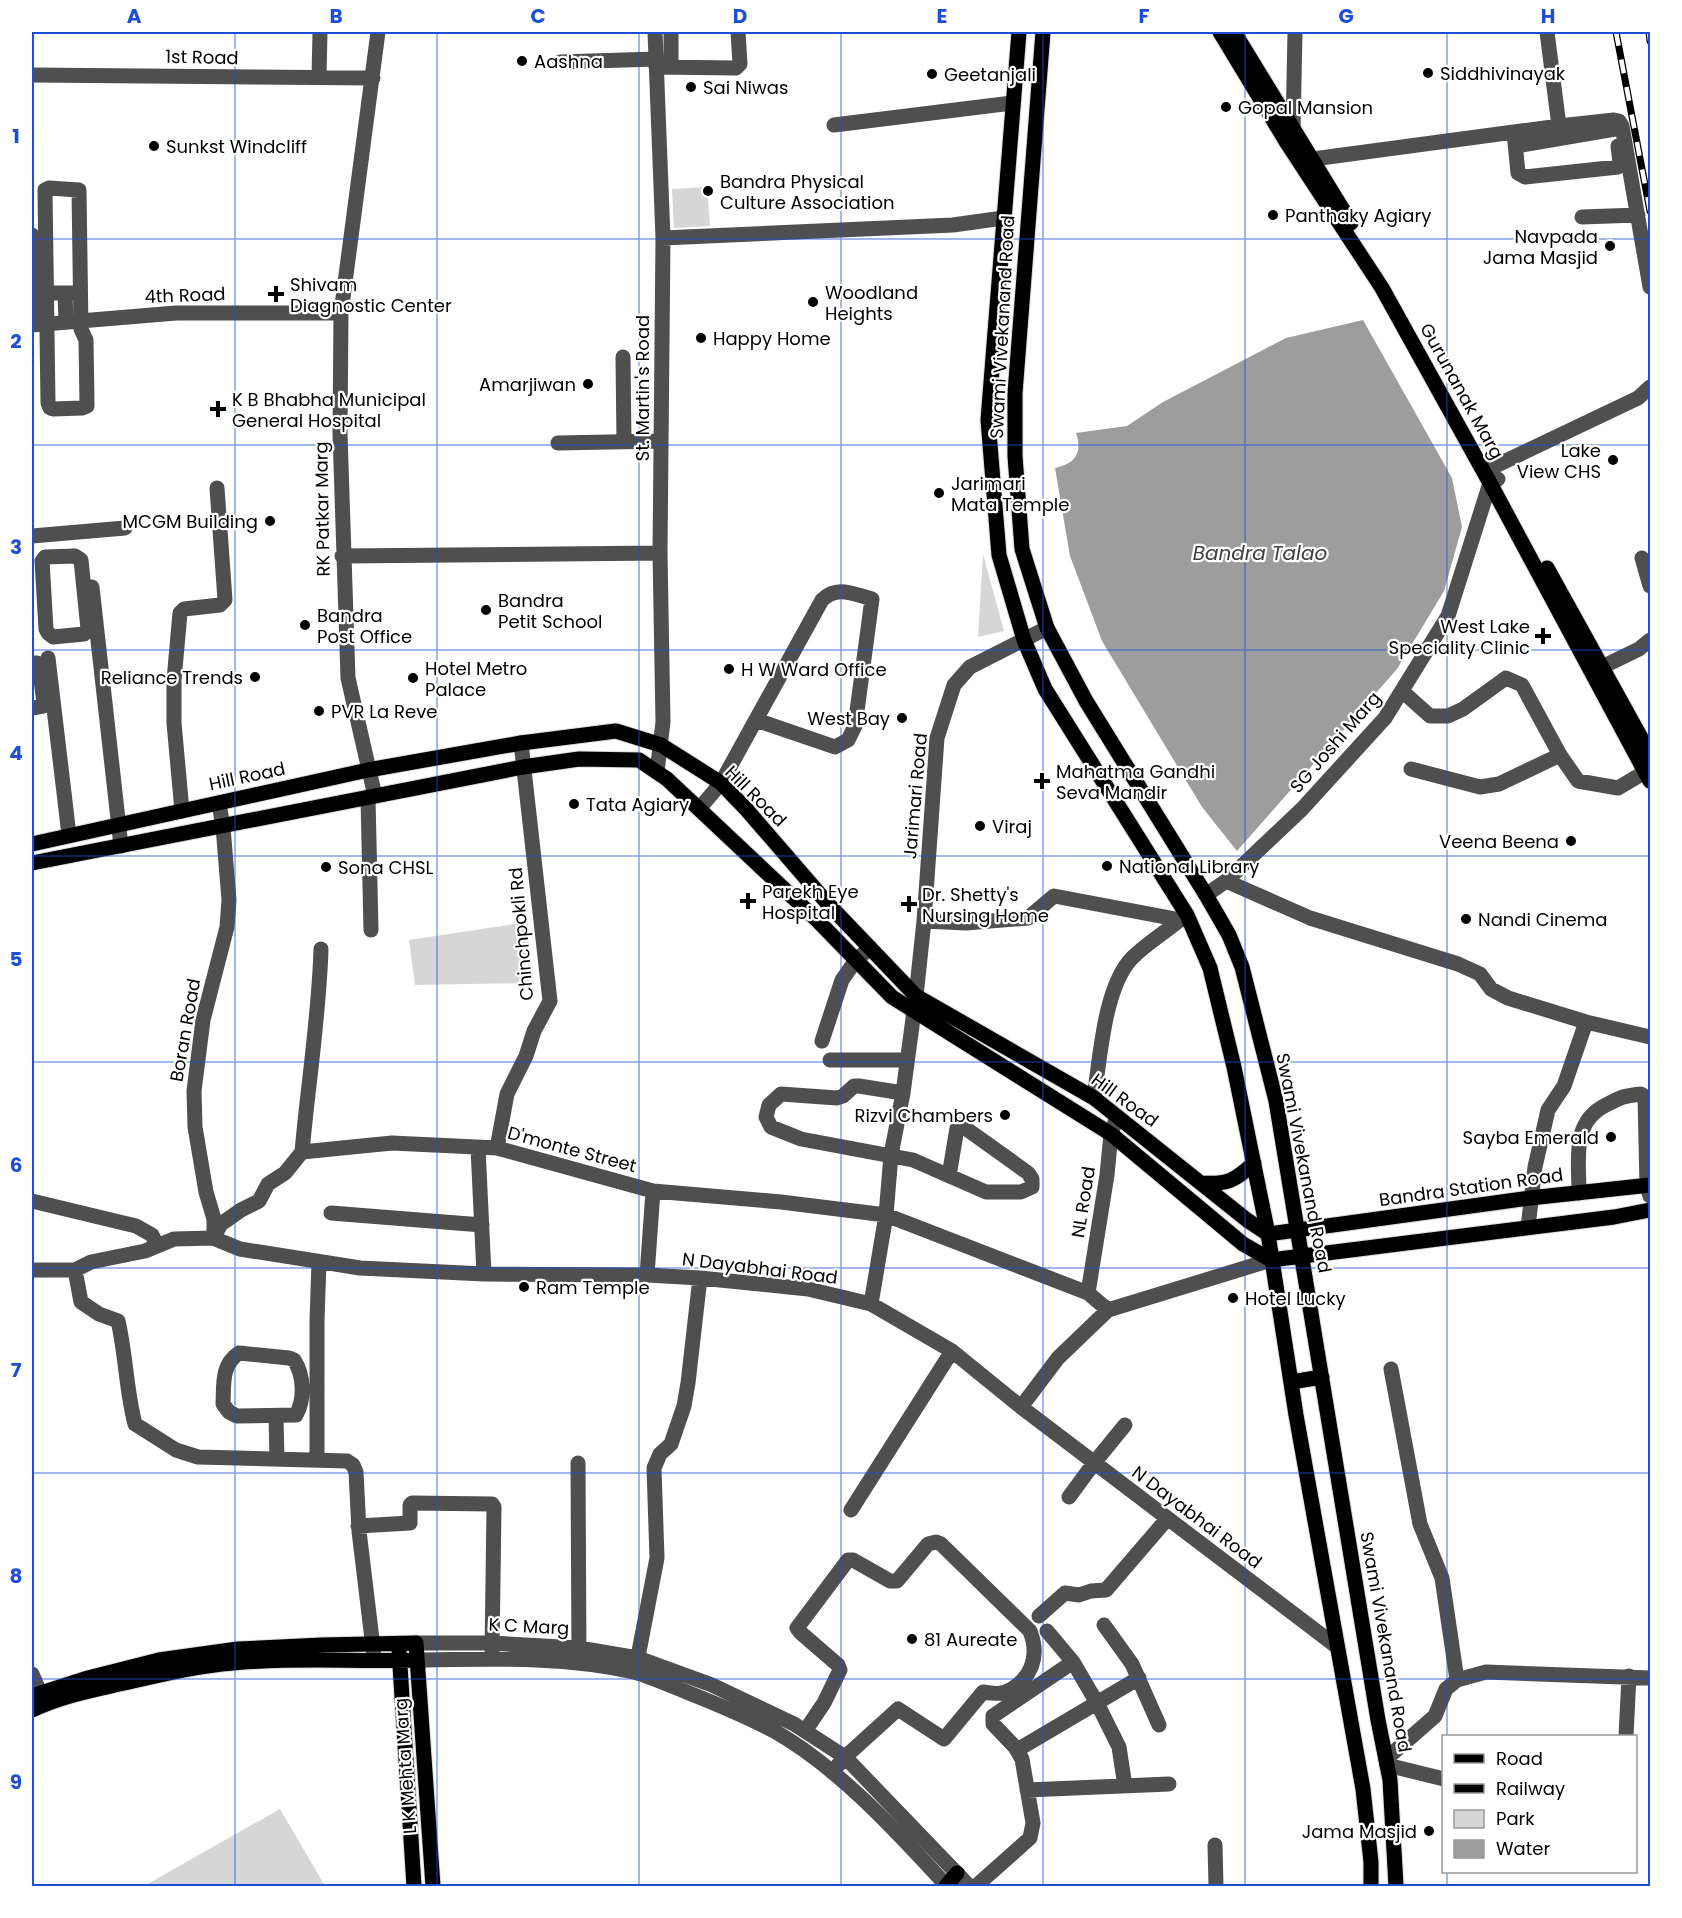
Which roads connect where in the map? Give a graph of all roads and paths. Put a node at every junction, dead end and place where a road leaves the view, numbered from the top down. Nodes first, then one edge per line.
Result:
1 (320, 32) edge
2 (378, 32) edge
3 (655, 32) edge
4 (671, 32) edge
5 (738, 32) edge
6 (1018, 32) edge
7 (1043, 32) edge
8 (1220, 32) edge
9 (1234, 32) edge
10 (1295, 32) edge
11 (1547, 32) edge
12 (560, 62) dead end
13 (661, 64) junction
14 (32, 75) edge
15 (319, 77) junction
16 (373, 78) junction
17 (1012, 103) junction
18 (834, 125) dead end
19 (1610, 125) junction
20 (1293, 130) junction
21 (1560, 132) junction
22 (1515, 140) junction
23 (1313, 159) junction
24 (1638, 215) junction
25 (1582, 217) dead end
26 (1003, 218) junction
27 (32, 235) edge
28 (663, 238) junction
29 (1650, 287) edge
30 (73, 293) junction
31 (38, 294) edge
32 (341, 313) junction
33 (76, 325) junction
34 (40, 326) edge
35 (1407, 326) junction
36 (623, 357) dead end
37 (1650, 387) edge
38 (662, 441) junction
39 (558, 442) dead end
40 (624, 442) junction
41 (1493, 477) junction
42 (217, 488) dead end
43 (125, 528) dead end
44 (49, 535) junction
45 (32, 536) edge
46 (660, 553) junction
47 (342, 556) junction
48 (51, 557) junction
49 (1642, 558) dead end
50 (1650, 586) edge
51 (92, 587) dead end
52 (1047, 628) junction
53 (1024, 640) junction
54 (1650, 640) edge
55 (48, 658) dead end
56 (32, 663) edge
57 (1602, 668) junction
58 (1402, 691) junction
59 (32, 708) edge
60 (756, 720) junction
61 (521, 743) junction
62 (662, 745) junction
63 (1650, 754) edge
64 (1560, 755) junction
65 (524, 767) junction
66 (1411, 769) dead end
67 (368, 770) junction
68 (657, 772) junction
69 (1648, 777) edge
70 (721, 783) junction
71 (371, 797) junction
72 (219, 803) junction
73 (699, 809) junction
74 (182, 811) junction
75 (118, 825) junction
76 (223, 827) junction
77 (69, 836) junction
78 (32, 844) edge
79 (121, 846) junction
80 (32, 863) edge
81 (1226, 881) junction
82 (1206, 895) junction
83 (1184, 917) junction
84 (924, 921) junction
85 (371, 930) dead end
86 (870, 948) junction
87 (321, 949) dead end
88 (856, 960) junction
89 (915, 1004) junction
90 (1586, 1022) junction
91 (1650, 1037) edge
92 (822, 1041) dead end
93 (830, 1060) dead end
94 (908, 1060) junction
95 (903, 1094) junction
96 (1094, 1098) junction
97 (1118, 1117) junction
98 (1111, 1134) junction
99 (478, 1148) junction
100 (497, 1148) junction
101 (302, 1152) junction
102 (891, 1155) junction
103 (1254, 1162) junction
104 (949, 1176) junction
105 (1202, 1183) junction
106 (1649, 1189) edge
107 (653, 1191) junction
108 (1579, 1192) junction
109 (1530, 1198) junction
110 (32, 1201) edge
111 (1650, 1210) edge
112 (331, 1213) dead end
113 (886, 1215) junction
114 (482, 1225) junction
115 (1528, 1227) junction
116 (1298, 1231) junction
117 (1268, 1234) junction
118 (213, 1238) junction
119 (157, 1245) junction
120 (1302, 1256) junction
121 (1271, 1260) junction
122 (319, 1262) junction
123 (32, 1270) edge
124 (75, 1270) junction
125 (484, 1274) junction
126 (647, 1275) junction
127 (700, 1278) junction
128 (1088, 1293) junction
129 (871, 1304) junction
130 (1108, 1310) junction
131 (952, 1351) junction
132 (1391, 1370) dead end
133 (1322, 1377) junction
134 (1291, 1382) junction
135 (1021, 1407) junction
136 (276, 1417) junction
137 (1125, 1425) dead end
138 (277, 1459) junction
139 (317, 1460) junction
140 (578, 1463) dead end
141 (1094, 1463) junction
142 (1069, 1497) dead end
143 (851, 1510) dead end
144 (1167, 1519) junction
145 (358, 1526) junction
146 (1039, 1616) dead end
147 (1104, 1625) dead end
148 (1047, 1631) dead end
149 (399, 1643) junction
150 (416, 1643) junction
151 (492, 1643) junction
152 (373, 1644) junction
153 (1336, 1646) junction
154 (579, 1648) junction
155 (602, 1651) junction
156 (546, 1654) junction
157 (492, 1659) junction
158 (399, 1660) junction
159 (417, 1660) junction
160 (374, 1661) junction
161 (1073, 1662) junction
162 (578, 1664) junction
163 (636, 1665) junction
164 (599, 1667) junction
165 (32, 1674) edge
166 (1629, 1676) junction
167 (1139, 1678) junction
168 (1650, 1678) edge
169 (1456, 1680) junction
170 (37, 1700) edge
171 (1097, 1703) junction
172 (421, 1716) junction
173 (403, 1717) junction
174 (1159, 1725) dead end
175 (800, 1727) junction
176 (1626, 1735) edge
177 (786, 1738) junction
178 (1017, 1750) junction
179 (845, 1757) junction
180 (1386, 1762) junction
181 (832, 1772) junction
182 (425, 1779) junction
183 (1442, 1779) edge
184 (407, 1780) junction
185 (1169, 1784) dead end
186 (1125, 1786) junction
187 (1027, 1790) junction
188 (1215, 1845) dead end
189 (957, 1873) junction
190 (946, 1886) edge
191 (414, 1887) edge
192 (433, 1887) edge
193 (969, 1887) edge
194 (976, 1887) edge
195 (1216, 1887) edge
196 (1371, 1887) edge
197 (1396, 1887) edge

1 - 15 street
2 - 16 street, RK Patkar Marg
3 - 13 street, St. Martin's Road
4 - 13 street
5 - 13 street
6 - 17 main road, Swami Vivekanand Road
7 - 52 main road, Swami Vivekanand Road
8 - 35 main road, Gurunanak Marg
9 - 20 main road, Gurunanak Marg
10 - 20 street
11 - 21 street
12 - 13 street
13 - 28 street, St. Martin's Road
14 - 15 street, 1st Road
15 - 16 street, 1st Road
16 - 32 street, RK Patkar Marg
17 - 18 street
17 - 26 main road, Swami Vivekanand Road
19 - 21 street
19 - 22 street
19 - 24 street
20 - 23 main road, Gurunanak Marg
21 - 22 street
22 - 23 street
23 - 35 main road, Gurunanak Marg
24 - 25 street
24 - 29 street
26 - 28 street
26 - 53 main road, Swami Vivekanand Road
27 - 31 street
28 - 38 street, St. Martin's Road
30 - 31 street
30 - 31 street
30 - 33 street
31 - 34 street
32 - 33 street, 4th Road
32 - 47 street, RK Patkar Marg
33 - 34 street, 4th Road
33 - 34 street
35 - 41 main road, Gurunanak Marg
36 - 40 street
37 - 41 street
38 - 40 street
38 - 46 street, St. Martin's Road
39 - 40 street
41 - 57 main road
41 - 58 street, SG Joshi Marg
41 - 69 main road, Gurunanak Marg
42 - 74 street
43 - 44 street
44 - 45 street
44 - 48 street
46 - 47 street
46 - 62 street, St. Martin's Road
47 - 67 street, RK Patkar Marg
48 - 48 street
49 - 50 street
51 - 75 street
52 - 53 street, Jarimari Road
52 - 82 main road, Swami Vivekanand Road
53 - 83 main road, Swami Vivekanand Road
53 - 84 street, Jarimari Road
54 - 57 street
55 - 77 street
56 - 59 street
57 - 63 main road
58 - 64 street
58 - 81 street, SG Joshi Marg
60 - 60 street
60 - 70 street
61 - 62 main road, Hill Road
61 - 65 street, Chinchpokli Rd
61 - 67 main road, Hill Road
62 - 68 street, St. Martin's Road
62 - 70 main road, Hill Road
64 - 66 street
64 - 69 street
65 - 68 main road, Hill Road
65 - 71 main road, Hill Road
65 - 100 street, Chinchpokli Rd
67 - 71 street, RK Patkar Marg
67 - 72 main road, Hill Road
68 - 73 main road, Hill Road
70 - 73 street
70 - 86 main road, Hill Road
71 - 76 main road, Hill Road
71 - 85 street, RK Patkar Marg
72 - 74 main road, Hill Road
72 - 76 street, Boran Road
73 - 88 main road, Hill Road
74 - 75 main road, Hill Road
75 - 77 main road, Hill Road
75 - 79 street
76 - 79 main road, Hill Road
76 - 118 street, Boran Road
77 - 78 main road, Hill Road
79 - 80 main road, Hill Road
81 - 82 street, SG Joshi Marg
81 - 90 street
82 - 116 main road, Swami Vivekanand Road
83 - 84 street
83 - 96 street
83 - 103 main road, Swami Vivekanand Road
84 - 89 street, Jarimari Road
86 - 88 street
86 - 89 main road, Hill Road
87 - 101 street
88 - 89 main road, Hill Road
88 - 92 street
89 - 94 street, Jarimari Road
89 - 96 main road, Hill Road
89 - 98 main road, Hill Road
90 - 91 street
90 - 109 street
93 - 94 street
94 - 95 street, Jarimari Road
95 - 102 street, Jarimari Road
95 - 102 street
96 - 97 main road, Hill Road
97 - 98 street, NL Road
97 - 105 main road, Hill Road
98 - 121 main road, Hill Road
98 - 128 street, NL Road
99 - 100 street, D'monte Street
99 - 101 street, D'monte Street
99 - 114 street
100 - 107 street, D'monte Street
101 - 118 street
102 - 104 street
102 - 113 street, Jarimari Road
103 - 105 main road
103 - 117 main road, Swami Vivekanand Road
104 - 104 street
105 - 117 main road, Hill Road
106 - 108 main road, Bandra Station Road
106 - 108 street
107 - 113 street, D'monte Street
107 - 126 street
108 - 109 main road, Bandra Station Road
109 - 115 street
109 - 116 main road, Bandra Station Road
110 - 119 street
111 - 115 main road
112 - 114 street
113 - 128 street, D'monte Street
113 - 129 street, Jarimari Road
114 - 125 street
115 - 120 main road
116 - 117 main road
116 - 120 main road, Swami Vivekanand Road
117 - 121 main road, Swami Vivekanand Road
118 - 119 street
118 - 122 street, N Dayabhai Road
119 - 124 street
120 - 121 main road
120 - 133 main road, Swami Vivekanand Road
121 - 130 street
121 - 134 main road, Swami Vivekanand Road
122 - 125 street, N Dayabhai Road
122 - 139 street
123 - 124 street
124 - 138 street
125 - 126 street, N Dayabhai Road
126 - 127 street, N Dayabhai Road
127 - 129 street, N Dayabhai Road
127 - 163 street
128 - 130 street, D'monte Street
129 - 131 street, N Dayabhai Road
130 - 135 street
131 - 135 street, N Dayabhai Road
131 - 143 street
132 - 169 street
133 - 134 main road
133 - 180 main road, Swami Vivekanand Road
134 - 153 main road, Swami Vivekanand Road
135 - 141 street, N Dayabhai Road
136 - 136 street
136 - 138 street
137 - 141 street
138 - 139 street
139 - 145 street
140 - 154 street
141 - 142 street
141 - 144 street, N Dayabhai Road
144 - 146 street
144 - 153 street, N Dayabhai Road
145 - 151 street
145 - 152 street
147 - 167 street
148 - 161 street
149 - 150 main road, K C Marg
149 - 152 main road, K C Marg
149 - 158 main road, L K Mehta Marg
150 - 151 street, K C Marg
150 - 159 main road, L K Mehta Marg
151 - 156 street, K C Marg
151 - 157 street
152 - 160 street
152 - 170 main road, K C Marg
153 - 196 main road, Swami Vivekanand Road
154 - 155 street, K C Marg
154 - 156 street, K C Marg
154 - 162 street
155 - 163 street, K C Marg
155 - 164 street
156 - 157 street, K C Marg
156 - 162 street, K C Marg
157 - 159 street, K C Marg
158 - 159 main road, K C Marg
158 - 160 main road, K C Marg
158 - 173 main road, L K Mehta Marg
159 - 172 main road, L K Mehta Marg
160 - 170 main road, K C Marg
161 - 171 street
161 - 178 street
162 - 164 street, K C Marg
163 - 164 street, K C Marg
163 - 175 street, K C Marg
163 - 177 street, K C Marg
165 - 170 street
166 - 168 street
166 - 169 street
166 - 176 street
167 - 171 street
167 - 174 street
169 - 180 street
171 - 178 street
171 - 186 street
172 - 173 main road
172 - 182 main road, L K Mehta Marg
173 - 184 main road, L K Mehta Marg
175 - 177 street
175 - 179 street, K C Marg
175 - 179 street
177 - 181 street, K C Marg
178 - 187 street
179 - 181 street
179 - 189 street, K C Marg
180 - 183 street
180 - 197 main road, Swami Vivekanand Road
181 - 190 street, K C Marg
182 - 184 main road
182 - 192 main road, L K Mehta Marg
184 - 191 main road, L K Mehta Marg
185 - 186 street
186 - 187 street
187 - 194 street
188 - 195 street
189 - 190 main road
189 - 193 street, K C Marg

